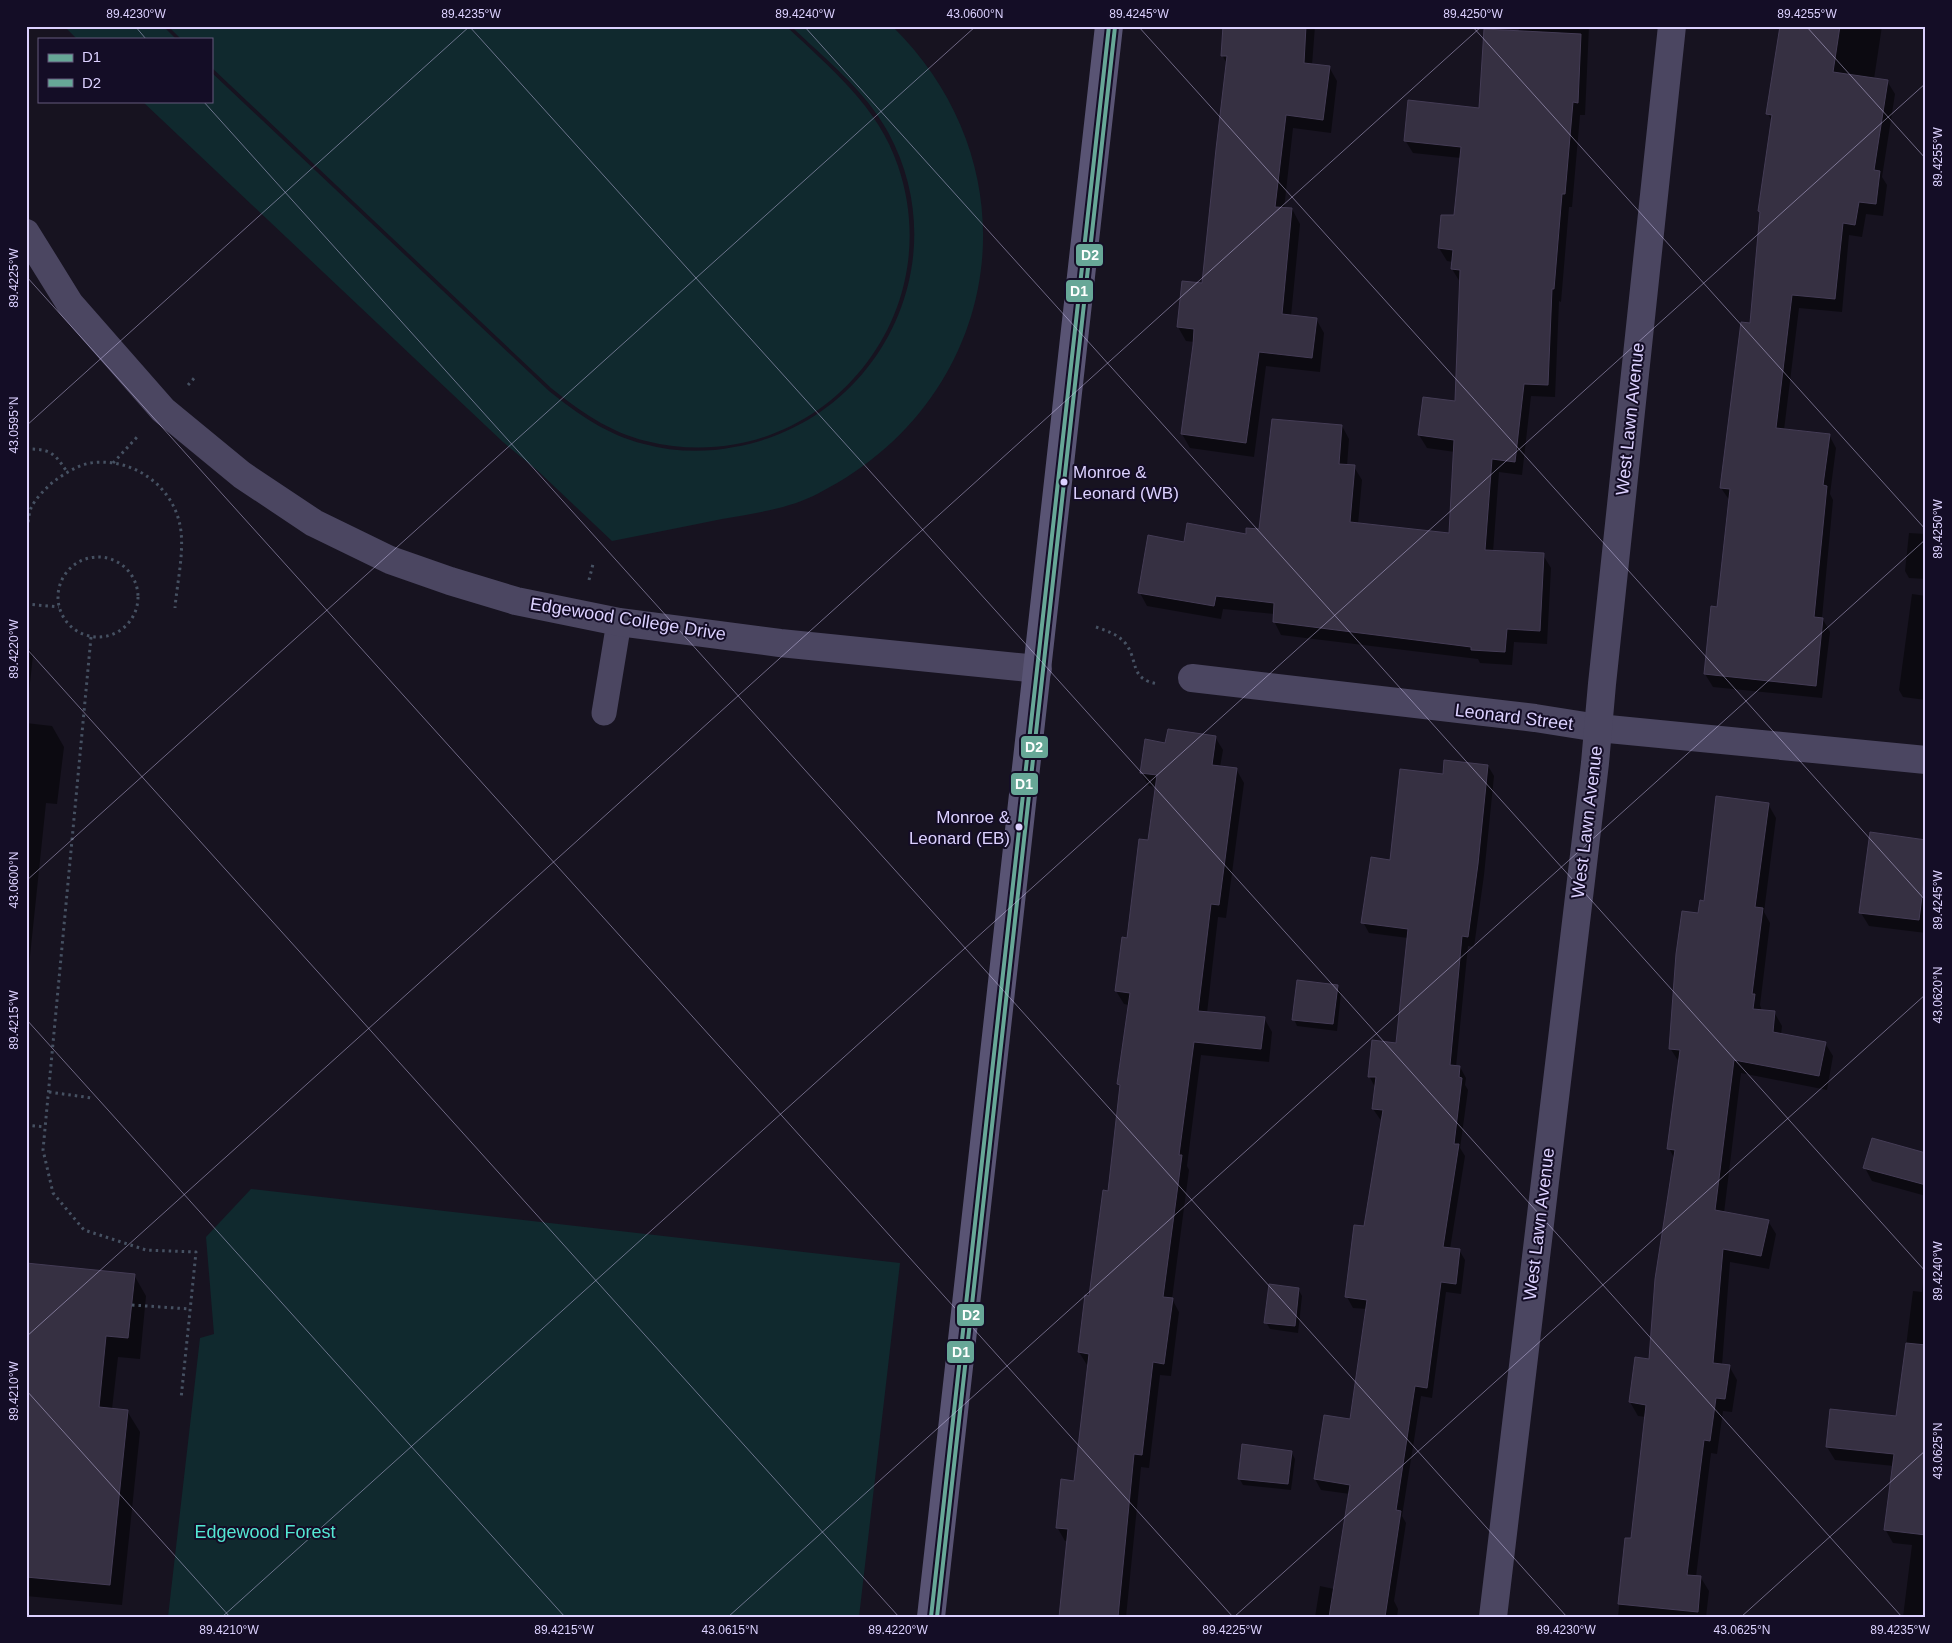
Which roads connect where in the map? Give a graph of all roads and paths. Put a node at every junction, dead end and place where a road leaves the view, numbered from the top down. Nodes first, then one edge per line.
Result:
1 (1110, 26) edge
2 (1672, 26) edge
3 (26, 233) edge
4 (26, 449) edge
5 (67, 472) junction
6 (26, 535) edge
7 (26, 604) edge
8 (59, 607) junction
9 (175, 608) dead end
10 (619, 622) junction
11 (1096, 627) dead end
12 (91, 637) junction
13 (1038, 669) junction
14 (1192, 678) joint
15 (604, 714) dead end
16 (1598, 728) junction
17 (1926, 760) edge
18 (49, 1092) junction
19 (92, 1098) dead end
20 (26, 1125) edge
21 (45, 1127) junction
22 (132, 1305) dead end
23 (190, 1309) junction
24 (181, 1399) dead end
25 (931, 1617) edge
26 (1493, 1617) edge

1 - 13 main road
2 - 16 street, West Lawn Avenue
3 - 10 street, Edgewood College Drive
4 - 5 path
5 - 6 path
5 - 9 path
7 - 8 path
8 - 12 path
8 - 12 path
10 - 13 street, Edgewood College Drive
10 - 15 lane
11 - 14 path
12 - 18 path
13 - 25 main road
14 - 16 street, Leonard Street
16 - 17 street, Leonard Street
16 - 26 street, West Lawn Avenue
18 - 19 path
18 - 21 path
20 - 21 path
21 - 23 path
22 - 23 path
23 - 24 path

